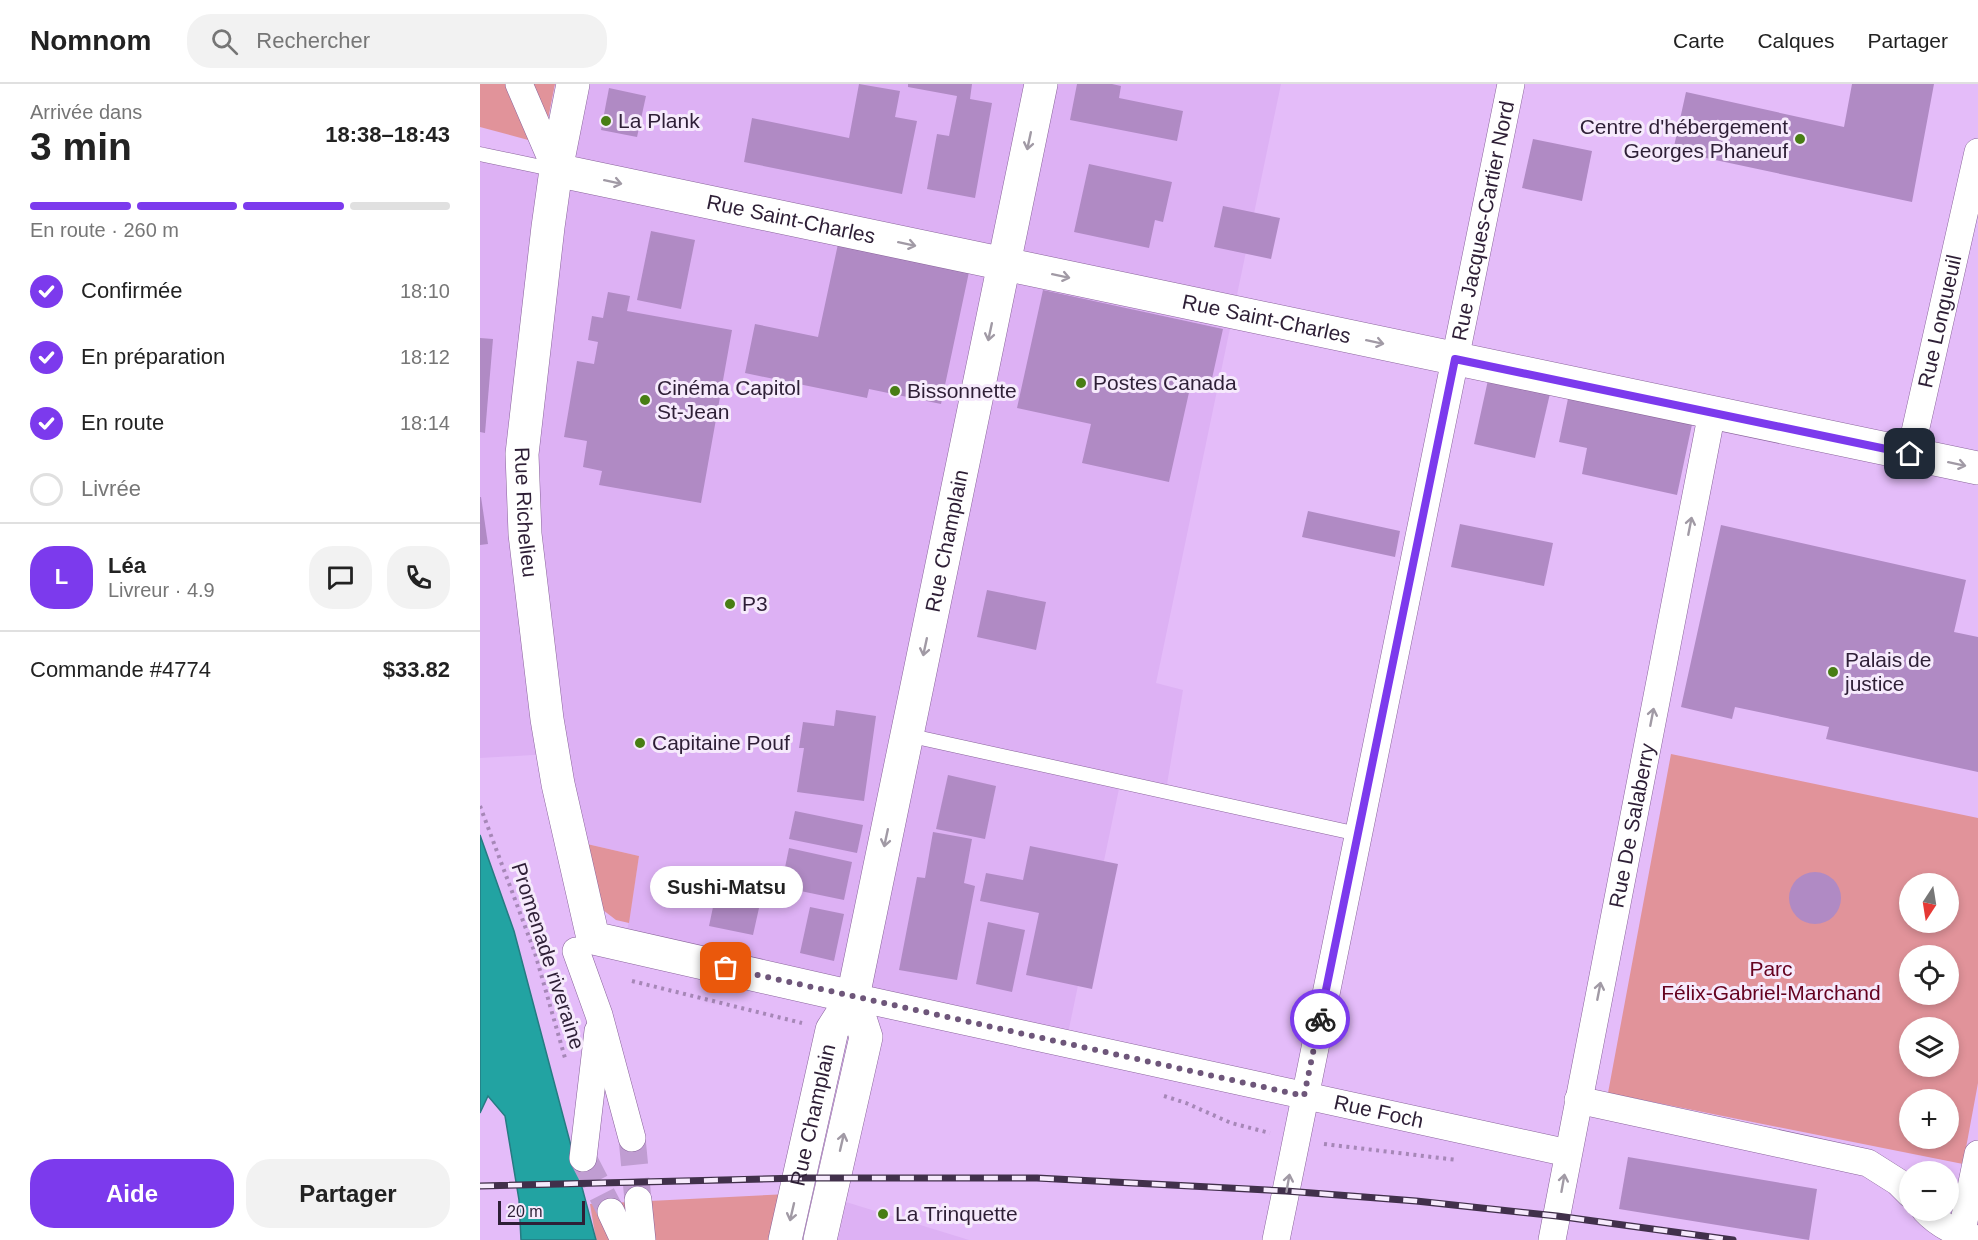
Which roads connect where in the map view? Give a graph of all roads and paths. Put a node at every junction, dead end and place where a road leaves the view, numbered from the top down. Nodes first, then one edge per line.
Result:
1 (519, 84) edge
2 (573, 84) edge
3 (1041, 84) edge
4 (1511, 84) edge
5 (1978, 152) edge
6 (480, 153) edge
7 (556, 171) junction
8 (1004, 264) junction
9 (1455, 359) junction
10 (1712, 412) junction
11 (1910, 454) junction
12 (1978, 468) edge
13 (907, 735) junction
14 (480, 806) edge
15 (1358, 834) junction
16 (584, 944) junction
17 (628, 981) dead end
18 (854, 997) junction
19 (600, 1015) junction
20 (832, 1030) junction
21 (568, 1066) dead end
22 (1159, 1094) dead end
23 (1304, 1096) junction
24 (1578, 1100) junction
25 (632, 1138) tunnel mouth
26 (1295, 1140) junction
27 (1568, 1153) junction
28 (1978, 1154) edge
29 (584, 1158) tunnel mouth
30 (1466, 1161) dead end
31 (1899, 1183) edge
32 (638, 1200) tunnel mouth
33 (611, 1212) tunnel mouth
34 (1939, 1221) edge
35 (1966, 1238) edge
36 (624, 1240) edge
37 (642, 1240) edge
38 (785, 1240) edge
39 (820, 1240) edge
40 (1276, 1240) edge
41 (1552, 1240) edge

1 - 7 street
2 - 7 street, Rue Richelieu
3 -> 8 street, Rue Champlain
4 - 9 street, Rue Jacques-Cartier Nord
5 - 11 street, Rue Longueuil
6 - 7 lane
7 -> 8 street, Rue Saint-Charles
7 - 16 street, Rue Richelieu
8 -> 9 street, Rue Saint-Charles
8 -> 13 street, Rue Champlain
9 - 10 street, Rue Saint-Charles
9 - 15 street, Rue Jacques-Cartier Nord
10 - 11 street, Rue Saint-Charles
24 -> 10 street, Rue De Salaberry
11 -> 12 street, Rue Saint-Charles
13 - 15 lane
13 -> 18 street, Rue Champlain
14 - 21 path, Promenade riveraine
15 - 23 street, Rue Jacques-Cartier Nord
16 - 18 street, Rue Foch
16 - 19 street
17 - 20 path
18 - 20 street, Rue Champlain
18 - 23 street, Rue Foch
39 -> 18 street, Rue Champlain
19 - 25 street
19 - 29 street
20 -> 38 street, Rue Champlain
22 - 26 path
23 - 26 street, Rue Jacques-Cartier Nord
23 - 27 street, Rue Foch
24 - 27 street, Rue De Salaberry
24 - 31 street
26 - 30 path
40 -> 26 street, Rue Jacques-Cartier Nord
41 -> 27 street, Rue De Salaberry
28 - 35 street
32 - 37 street
33 - 36 street
34 - 35 street

